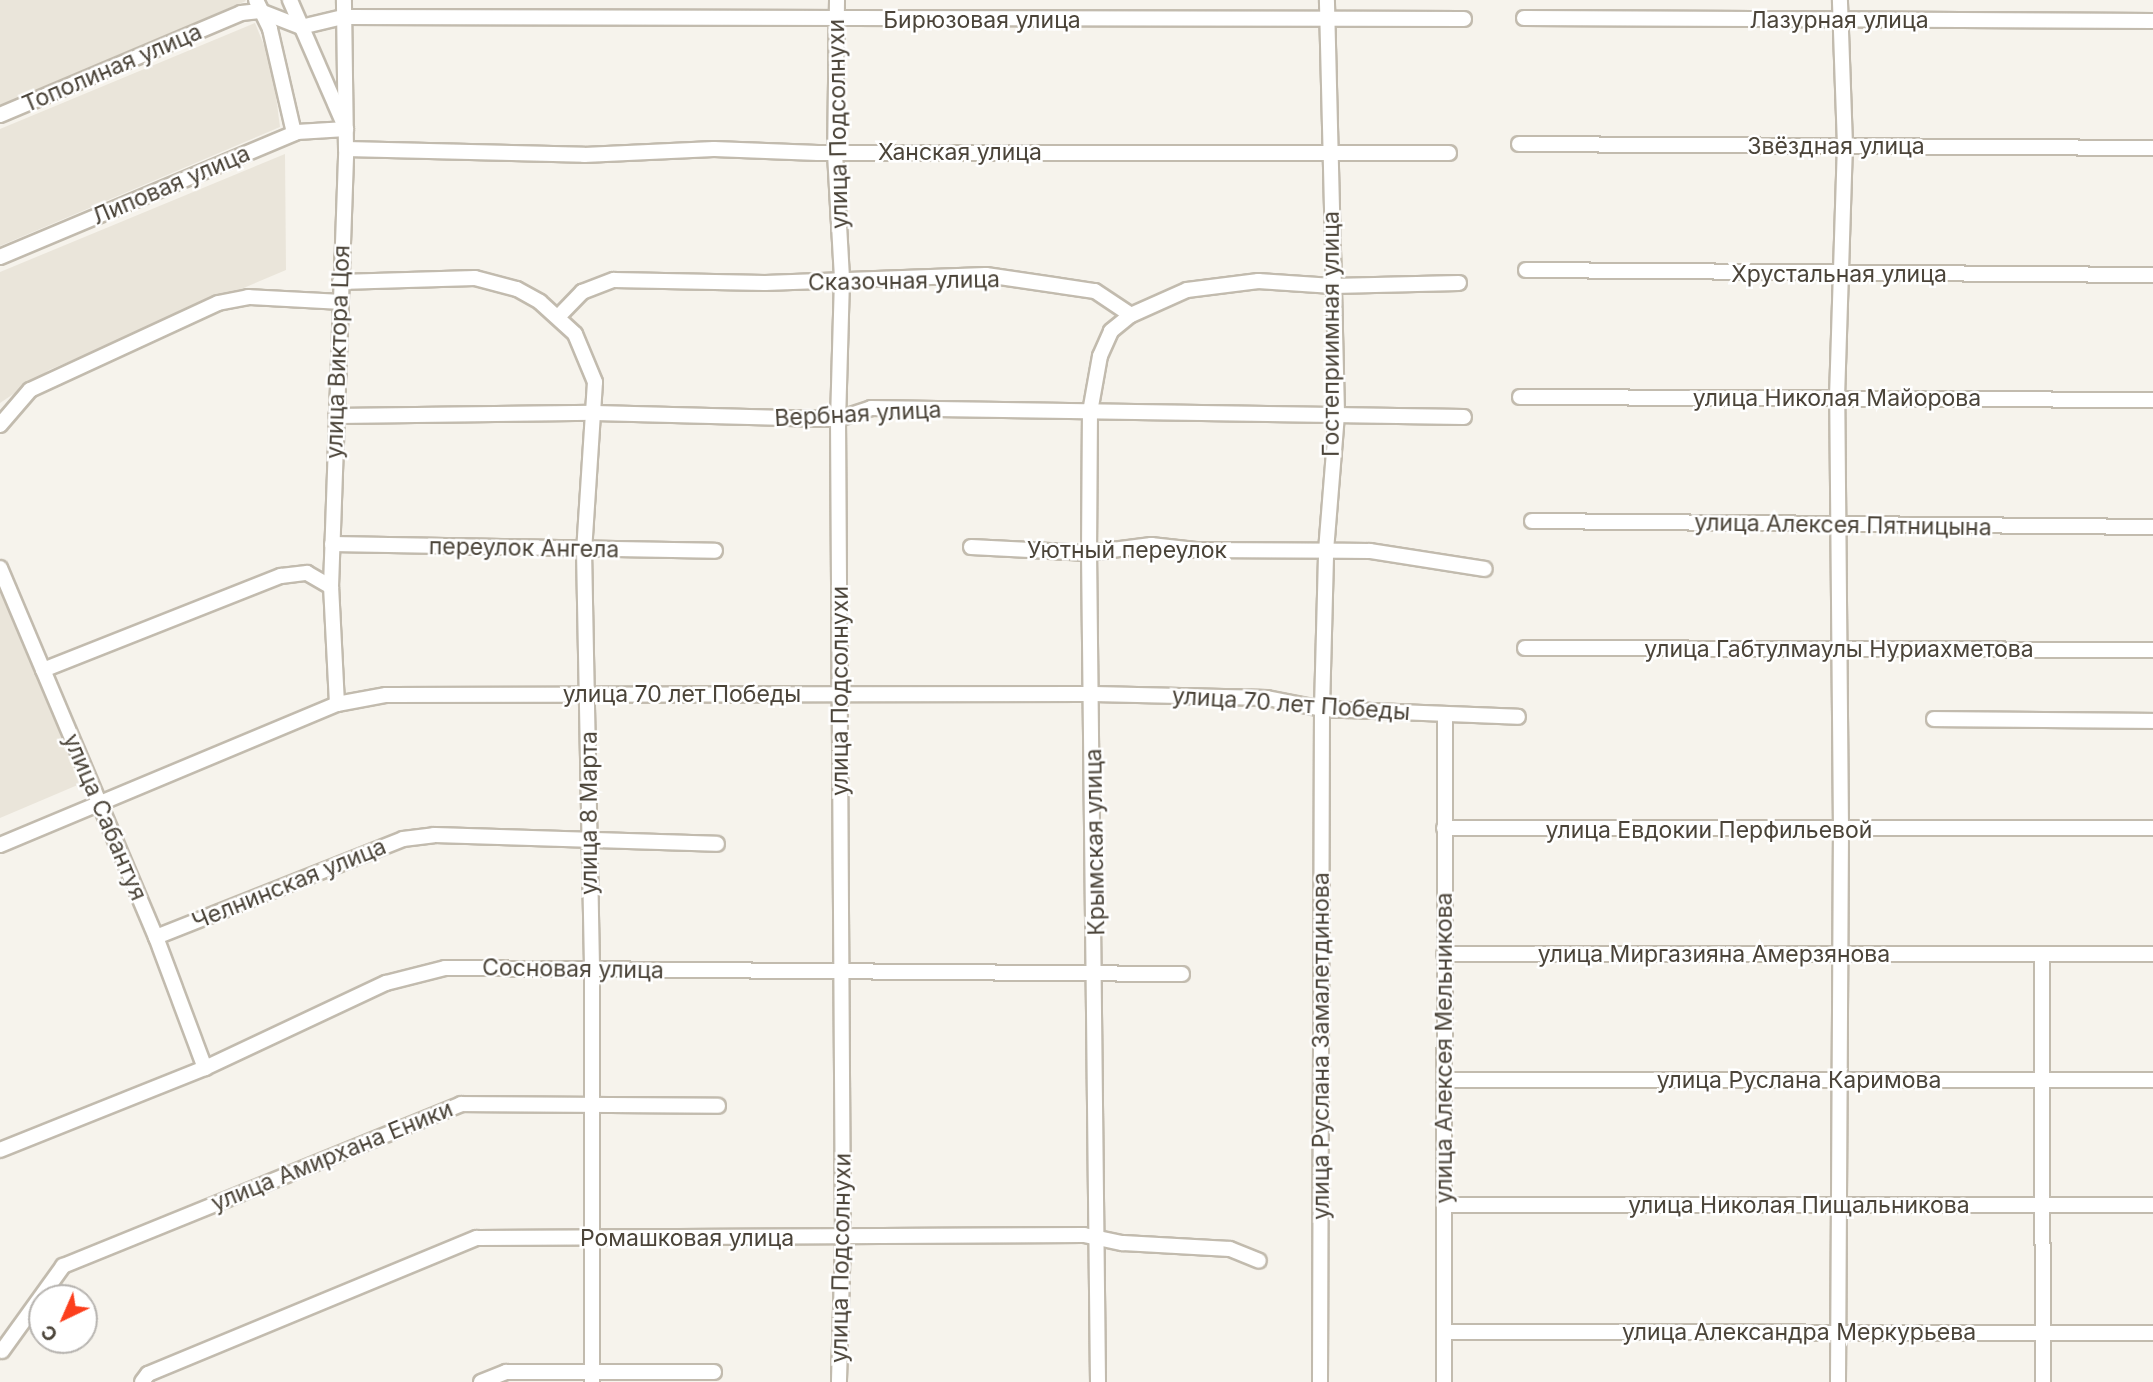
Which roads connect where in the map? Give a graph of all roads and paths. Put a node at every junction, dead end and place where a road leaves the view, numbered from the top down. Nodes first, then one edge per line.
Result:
1 (290, 0) edge
2 (344, 0) edge
3 (837, 0) edge
4 (1327, 0) edge
5 (1840, 0) edge
6 (258, 5) edge
7 (343, 17) junction
8 (1524, 18) dead end
9 (1327, 19) junction
10 (1464, 19) dead end
11 (836, 21) junction
12 (1840, 21) junction
13 (2153, 21) edge
14 (301, 27) junction
15 (0, 115) edge
16 (346, 129) junction
17 (294, 133) junction
18 (1519, 145) dead end
19 (1845, 146) junction
20 (2153, 148) edge
21 (346, 149) junction
22 (1329, 150) junction
23 (835, 153) junction
24 (1449, 153) dead end
25 (0, 257) edge
26 (1526, 270) dead end
27 (1842, 275) junction
28 (2153, 275) edge
29 (842, 279) junction
30 (340, 282) junction
31 (1459, 283) dead end
32 (1333, 286) junction
33 (340, 302) junction
34 (1131, 315) junction
35 (558, 317) junction
36 (1520, 397) dead end
37 (1837, 398) junction
38 (2153, 400) edge
39 (1090, 412) junction
40 (595, 413) junction
41 (1337, 413) junction
42 (336, 416) junction
43 (1464, 417) dead end
44 (838, 419) junction
45 (0, 425) edge
46 (1532, 521) dead end
47 (1838, 526) junction
48 (2153, 527) edge
49 (332, 544) junction
50 (971, 547) dead end
51 (584, 550) junction
52 (715, 551) dead end
53 (1326, 551) junction
54 (1089, 553) junction
55 (0, 568) edge
56 (1485, 569) dead end
57 (331, 587) junction
58 (1525, 648) dead end
59 (1839, 649) junction
60 (2153, 650) edge
61 (43, 670) junction
62 (589, 694) junction
63 (842, 694) junction
64 (1094, 694) junction
65 (337, 704) junction
66 (1322, 709) junction
67 (1444, 714) junction
68 (1518, 717) dead end
69 (1934, 719) dead end
70 (2153, 721) edge
71 (99, 802) junction
72 (1444, 828) junction
73 (2153, 828) edge
74 (1841, 830) junction
75 (588, 842) junction
76 (718, 844) dead end
77 (0, 845) edge
78 (156, 937) junction
79 (1444, 954) junction
80 (2042, 954) junction
81 (2153, 954) edge
82 (1840, 955) junction
83 (592, 970) junction
84 (840, 971) junction
85 (1097, 971) junction
86 (1182, 974) dead end
87 (205, 1068) junction
88 (2045, 1079) junction
89 (1444, 1080) junction
90 (1840, 1080) junction
91 (2153, 1080) edge
92 (593, 1106) junction
93 (718, 1106) dead end
94 (0, 1150) edge
95 (1839, 1203) junction
96 (1444, 1205) junction
97 (2044, 1205) junction
98 (2153, 1205) edge
99 (843, 1237) junction
100 (593, 1239) junction
101 (1100, 1239) junction
102 (1259, 1261) dead end
103 (1444, 1332) junction
104 (1838, 1332) junction
105 (2043, 1332) junction
106 (2153, 1333) edge
107 (2, 1352) dead end
108 (714, 1372) dead end
109 (592, 1376) edge
110 (142, 1382) edge
111 (481, 1382) edge
112 (839, 1382) edge
113 (1098, 1382) edge
114 (1320, 1382) edge
115 (1444, 1382) edge
116 (1838, 1382) edge
117 (2043, 1382) edge

1 - 14 street
2 - 7 street, улица Виктора Цоя
3 - 11 street, улица Подсолнухи
4 - 9 street, Гостеприимная улица
5 - 12 street
6 - 14 street
6 - 15 street, Тополиная улица
6 - 17 street
7 - 11 street, Бирюзовая улица
7 - 14 street
7 - 16 street, улица Виктора Цоя
8 - 12 street, Лазурная улица
9 - 10 street, Бирюзовая улица
9 - 11 street, Бирюзовая улица
9 - 22 street, Гостеприимная улица
11 - 23 street, улица Подсолнухи
12 - 13 street, Лазурная улица
12 - 19 street
14 - 16 street
16 - 17 street, Липовая улица
16 - 21 street, улица Виктора Цоя
17 - 25 street, Липовая улица
18 - 19 street, Звёздная улица
19 - 20 street, Звёздная улица
19 - 27 street
21 - 23 street, Ханская улица
21 - 30 street, улица Виктора Цоя
22 - 23 street, Ханская улица
22 - 24 street, Ханская улица
22 - 32 street, Гостеприимная улица
23 - 29 street, улица Подсолнухи
26 - 27 street, Хрустальная улица
27 - 28 street, Хрустальная улица
27 - 37 street
29 - 34 street, Сказочная улица
29 - 35 street, Сказочная улица
29 - 44 street, улица Подсолнухи
30 - 33 street, улица Виктора Цоя
30 - 35 street, улица 8 Марта
31 - 32 street
32 - 34 street
32 - 41 street, Гостеприимная улица
33 - 42 street, улица Виктора Цоя
33 - 45 street
34 - 39 street, Крымская улица
35 - 40 street, улица 8 Марта
36 - 37 street, улица Николая Майорова
37 - 38 street, улица Николая Майорова
37 - 47 street
39 - 41 street, Вербная улица
39 - 44 street, Вербная улица
39 - 54 street, Крымская улица
40 - 42 street, Вербная улица
40 - 44 street, Вербная улица
40 - 51 street, улица 8 Марта
41 - 43 street, Вербная улица
41 - 53 street, Гостеприимная улица
42 - 49 street, улица Виктора Цоя
44 - 63 street, улица Подсолнухи
46 - 47 street, улица Алексея Пятницына
47 - 48 street, улица Алексея Пятницына
47 - 59 street
49 - 51 street, переулок Ангела
49 - 57 street, улица Виктора Цоя
50 - 54 street, Уютный переулок
51 - 52 street, переулок Ангела
51 - 62 street, улица 8 Марта
53 - 54 street, Уютный переулок
53 - 56 street, Уютный переулок
53 - 66 street, Гостеприимная улица
54 - 64 street, Крымская улица
55 - 61 street, улица Сабантуя
57 - 61 street
57 - 65 street, улица Виктора Цоя
58 - 59 street, улица Габтулмаулы Нуриахметова
59 - 60 street, улица Габтулмаулы Нуриахметова
59 - 74 street
61 - 71 street, улица Сабантуя
62 - 63 street, улица 70 лет Победы
62 - 65 street, улица 70 лет Победы
62 - 75 street, улица 8 Марта
63 - 64 street, улица 70 лет Победы
63 - 84 street, улица Подсолнухи
64 - 66 street, улица 70 лет Победы
64 - 85 street, Крымская улица
65 - 71 street, улица 70 лет Победы
66 - 67 street, улица 70 лет Победы
66 - 114 street, улица Руслана Замалетдинова
67 - 68 street, улица 70 лет Победы
67 - 72 street, улица Алексея Мельникова
69 - 70 street
71 - 77 street, улица 70 лет Победы
71 - 78 street, улица Сабантуя
72 - 74 street, улица Евдокии Перфильевой
72 - 79 street, улица Алексея Мельникова
73 - 74 street, улица Евдокии Перфильевой
74 - 82 street
75 - 76 street, Челнинская улица
75 - 78 street, Челнинская улица
75 - 83 street, улица 8 Марта
78 - 87 street, улица Сабантуя
79 - 82 street, улица Миргазияна Амерзянова
79 - 89 street, улица Алексея Мельникова
80 - 81 street, улица Миргазияна Амерзянова
80 - 82 street, улица Миргазияна Амерзянова
80 - 88 street
82 - 90 street
83 - 84 street, Сосновая улица
83 - 87 street, Сосновая улица
83 - 92 street, улица 8 Марта
84 - 85 street, Сосновая улица
84 - 99 street, улица Подсолнухи
85 - 86 street, Сосновая улица
85 - 101 street, Крымская улица
87 - 94 street, Сосновая улица
88 - 90 street, улица Руслана Каримова
88 - 91 street, улица Руслана Каримова
88 - 97 street
89 - 90 street, улица Руслана Каримова
89 - 96 street, улица Алексея Мельникова
90 - 95 street
92 - 93 street, улица Амирхана Еники
92 - 100 street, улица 8 Марта
92 - 107 street, улица Амирхана Еники
95 - 96 street, улица Николая Пищальникова
95 - 97 street, улица Николая Пищальникова
95 - 104 street
96 - 103 street, улица Алексея Мельникова
97 - 98 street, улица Николая Пищальникова
97 - 105 street
99 - 100 street, Ромашковая улица
99 - 101 street, Ромашковая улица
99 - 112 street, улица Подсолнухи
100 - 109 street, улица 8 Марта
100 - 110 street, Ромашковая улица
101 - 102 street, Ромашковая улица
101 - 113 street, Крымская улица
103 - 104 street, улица Александра Меркурьева
103 - 115 street, улица Алексея Мельникова
104 - 105 street, улица Александра Меркурьева
104 - 116 street
105 - 106 street, улица Александра Меркурьева
105 - 117 street
108 - 109 street
109 - 111 street

